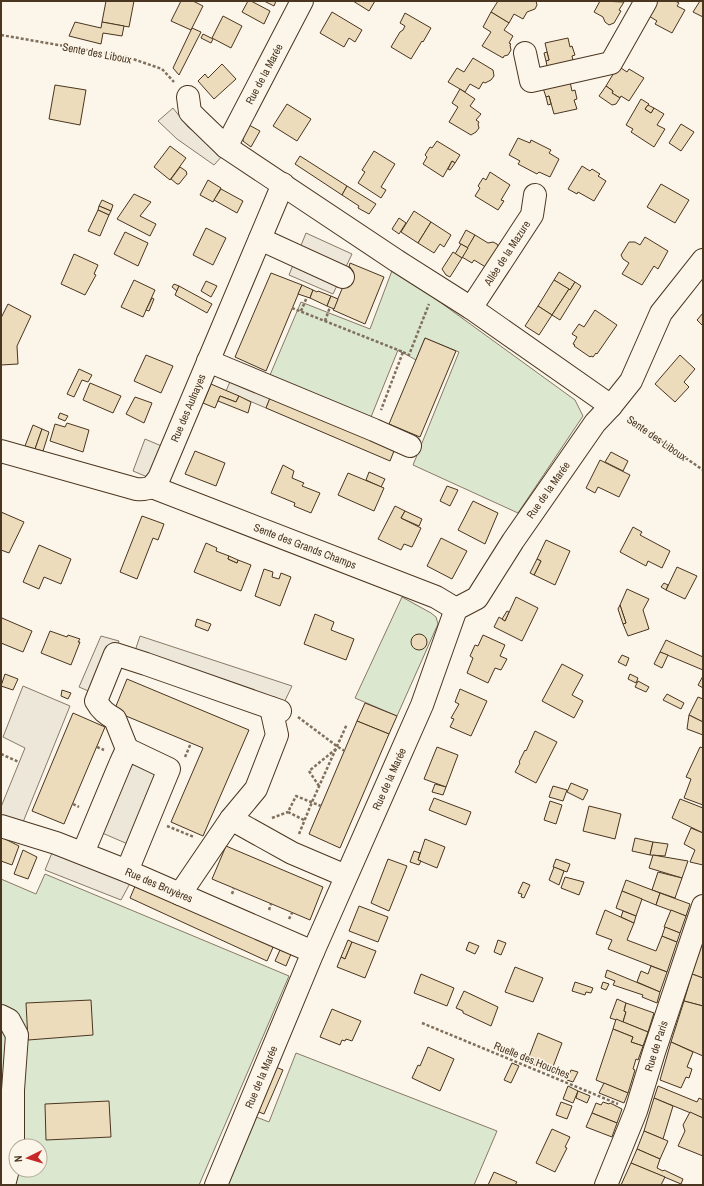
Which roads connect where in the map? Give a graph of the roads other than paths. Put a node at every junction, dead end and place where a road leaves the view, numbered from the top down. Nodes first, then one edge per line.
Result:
1 (302, 1) edge
2 (646, 1) edge
3 (525, 53) dead end
4 (188, 97) road end
5 (226, 147) junction
6 (283, 184) junction
7 (536, 195) dead end
8 (260, 239) junction
9 (703, 260) edge
10 (343, 277) dead end
11 (471, 308) junction
12 (208, 361) junction
13 (612, 406) junction
14 (410, 446) dead end
15 (1, 450) edge
16 (152, 487) junction
17 (456, 609) junction
18 (127, 749) junction
19 (231, 819) junction
20 (1, 826) edge
21 (83, 853) junction
22 (127, 871) junction
23 (346, 876) junction
24 (180, 894) junction
25 (703, 906) edge
26 (313, 952) junction
27 (1, 1016) edge
28 (4, 1185) edge
29 (216, 1185) edge
30 (606, 1185) edge

1 - 5 street, Rue de la Marée
2 - 3 street
4 - 5 street
5 - 6 street
6 - 8 street, Rue des Aulnayes
6 - 11 street
7 - 11 street, Allée de la Mazure
8 - 10 street
8 - 12 street, Rue des Aulnayes
9 - 13 street, Rue de la Marée
11 - 13 street
12 - 14 street
12 - 16 street, Rue des Aulnayes
13 - 17 street, Rue de la Marée
15 - 16 street
16 - 17 street, Sente des Grands Champs
17 - 23 street, Rue de la Marée
18 - 19 street
18 - 21 street
18 - 22 street
19 - 23 street
19 - 24 street
20 - 21 street, Rue des Bruyères
21 - 22 street, Rue des Bruyères
22 - 24 street, Rue des Bruyères
23 - 26 street, Rue de la Marée
24 - 26 street, Rue des Bruyères
25 - 30 street, Rue de Paris
26 - 29 street, Rue de la Marée
27 - 28 street

